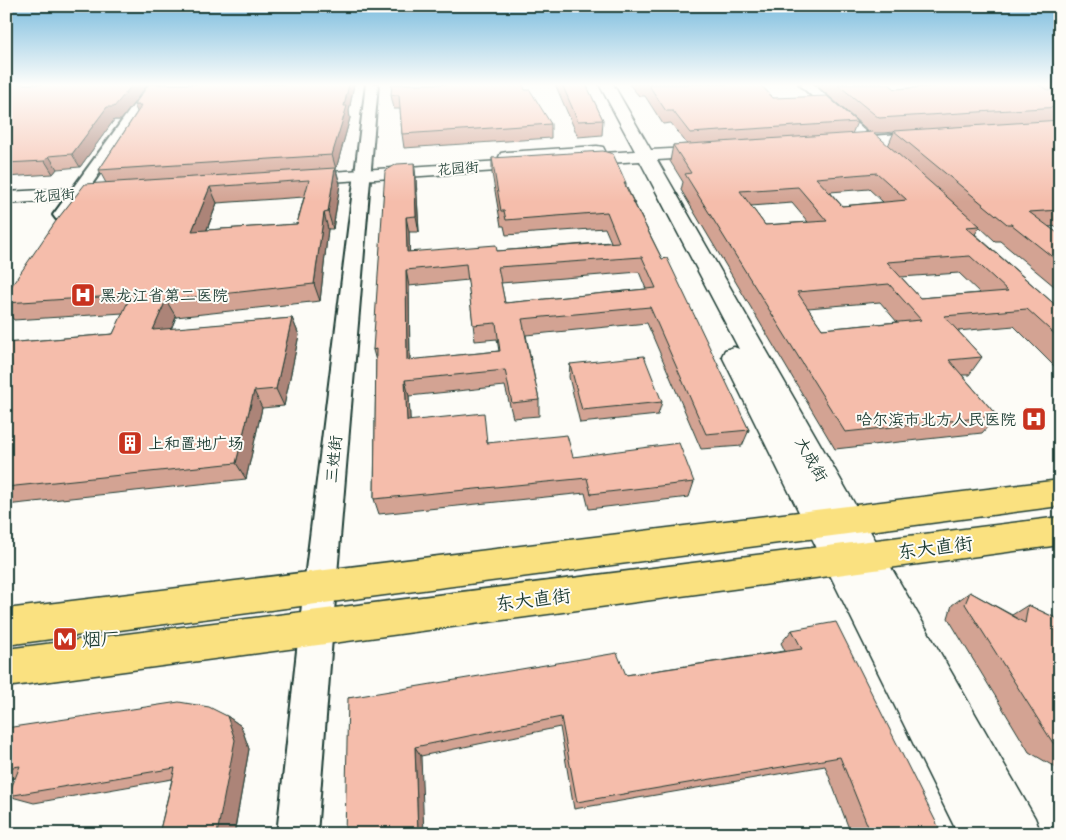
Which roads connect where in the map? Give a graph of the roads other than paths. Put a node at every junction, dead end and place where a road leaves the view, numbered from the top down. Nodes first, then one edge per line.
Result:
1 (128, 123) edge
2 (368, 123) edge
3 (618, 123) edge
4 (623, 123) edge
5 (847, 123) edge
6 (945, 132) edge
7 (863, 138) junction
8 (829, 140) edge
9 (721, 147) edge
10 (636, 152) junction
11 (897, 167) edge
12 (363, 170) junction
13 (285, 175) edge
14 (134, 185) edge
15 (6, 189) edge
16 (80, 189) junction
17 (6, 198) edge
18 (55, 225) edge
19 (1060, 493) edge
20 (832, 521) junction
21 (1060, 531) edge
22 (853, 558) junction
23 (320, 586) junction
24 (6, 626) edge
25 (316, 626) junction
26 (6, 668) edge
27 (297, 834) edge
28 (981, 834) edge
29 (1019, 834) edge

1 - 16 street
2 - 12 street, 三姓街
3 - 10 main road, 大成街
4 - 10 main road, 大成街
5 - 7 street
6 - 7 main road
7 - 8 main road
7 - 11 street
9 - 10 main road, 花园街
10 - 12 main road, 花园街
10 - 20 main road, 大成街
12 - 13 main road, 花园街
12 - 23 street, 三姓街
14 - 16 main road, 花园街
15 - 16 main road, 花园街
16 - 17 main road, 花园街
16 - 18 street
19 - 20 main road
20 - 22 main road, 大成街
20 - 23 main road
21 - 22 main road, 东大直街
22 - 25 main road, 东大直街
22 - 28 main road, 大成街
22 - 29 main road, 大成街
23 - 24 main road
23 - 25 street, 三姓街
25 - 26 main road, 东大直街
25 - 27 street, 三姓街

